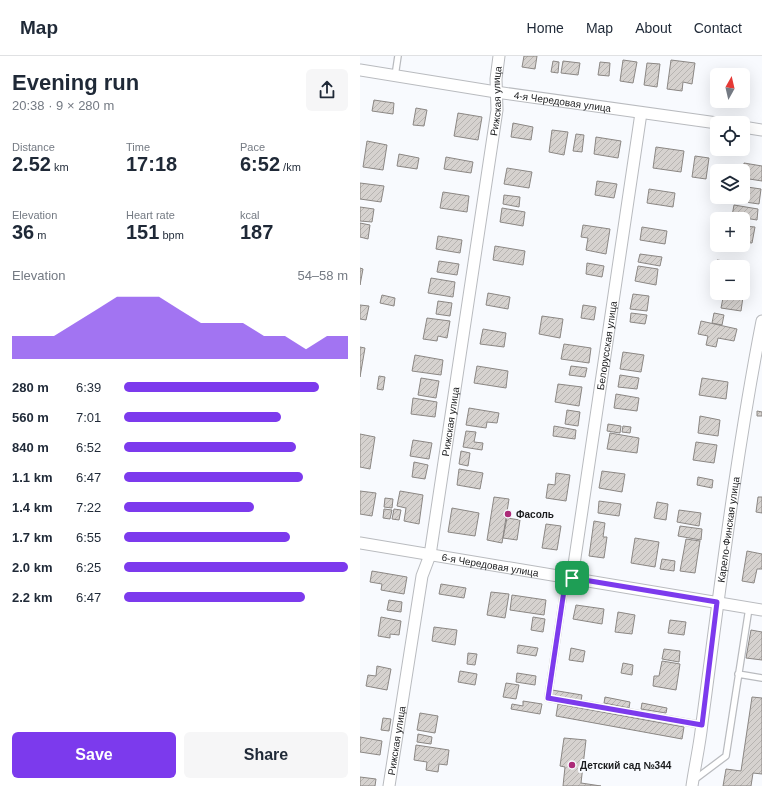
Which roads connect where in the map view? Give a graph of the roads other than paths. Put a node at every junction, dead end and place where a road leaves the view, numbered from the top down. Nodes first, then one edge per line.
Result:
1 (398, 56) edge
2 (499, 56) edge
3 (360, 70) edge
4 (395, 76) junction
5 (496, 92) junction
6 (642, 112) junction
7 (710, 122) edge
8 (750, 128) edge
9 (762, 130) edge
10 (762, 321) edge
11 (360, 543) edge
12 (430, 555) junction
13 (569, 578) junction
14 (717, 602) junction
15 (749, 608) junction
16 (762, 610) edge
17 (738, 674) junction
18 (762, 678) edge
19 (702, 725) junction
20 (692, 784) edge
21 (389, 786) edge

1 - 4 lane
2 - 5 street, Рижская улица
3 - 4 street, 4-я Чередовая улица
4 - 5 street, 4-я Чередовая улица
5 - 6 street, 4-я Чередовая улица
5 - 12 street, Рижская улица
6 - 7 street, 4-я Чередовая улица
6 - 13 street, Белорусская улица
8 - 9 street
10 - 14 street, Карело-Финская улица
11 - 12 street, 6-я Чередовая улица
12 - 13 street, 6-я Чередовая улица
12 - 21 street, Рижская улица
13 - 14 street, 6-я Чередовая улица
13 - 19 lane
14 - 15 street, 6-я Чередовая улица
14 - 19 street, Карело-Финская улица
15 - 16 street, 6-я Чередовая улица
15 - 17 lane
17 - 18 lane
17 - 20 lane
19 - 20 street, Карело-Финская улица

